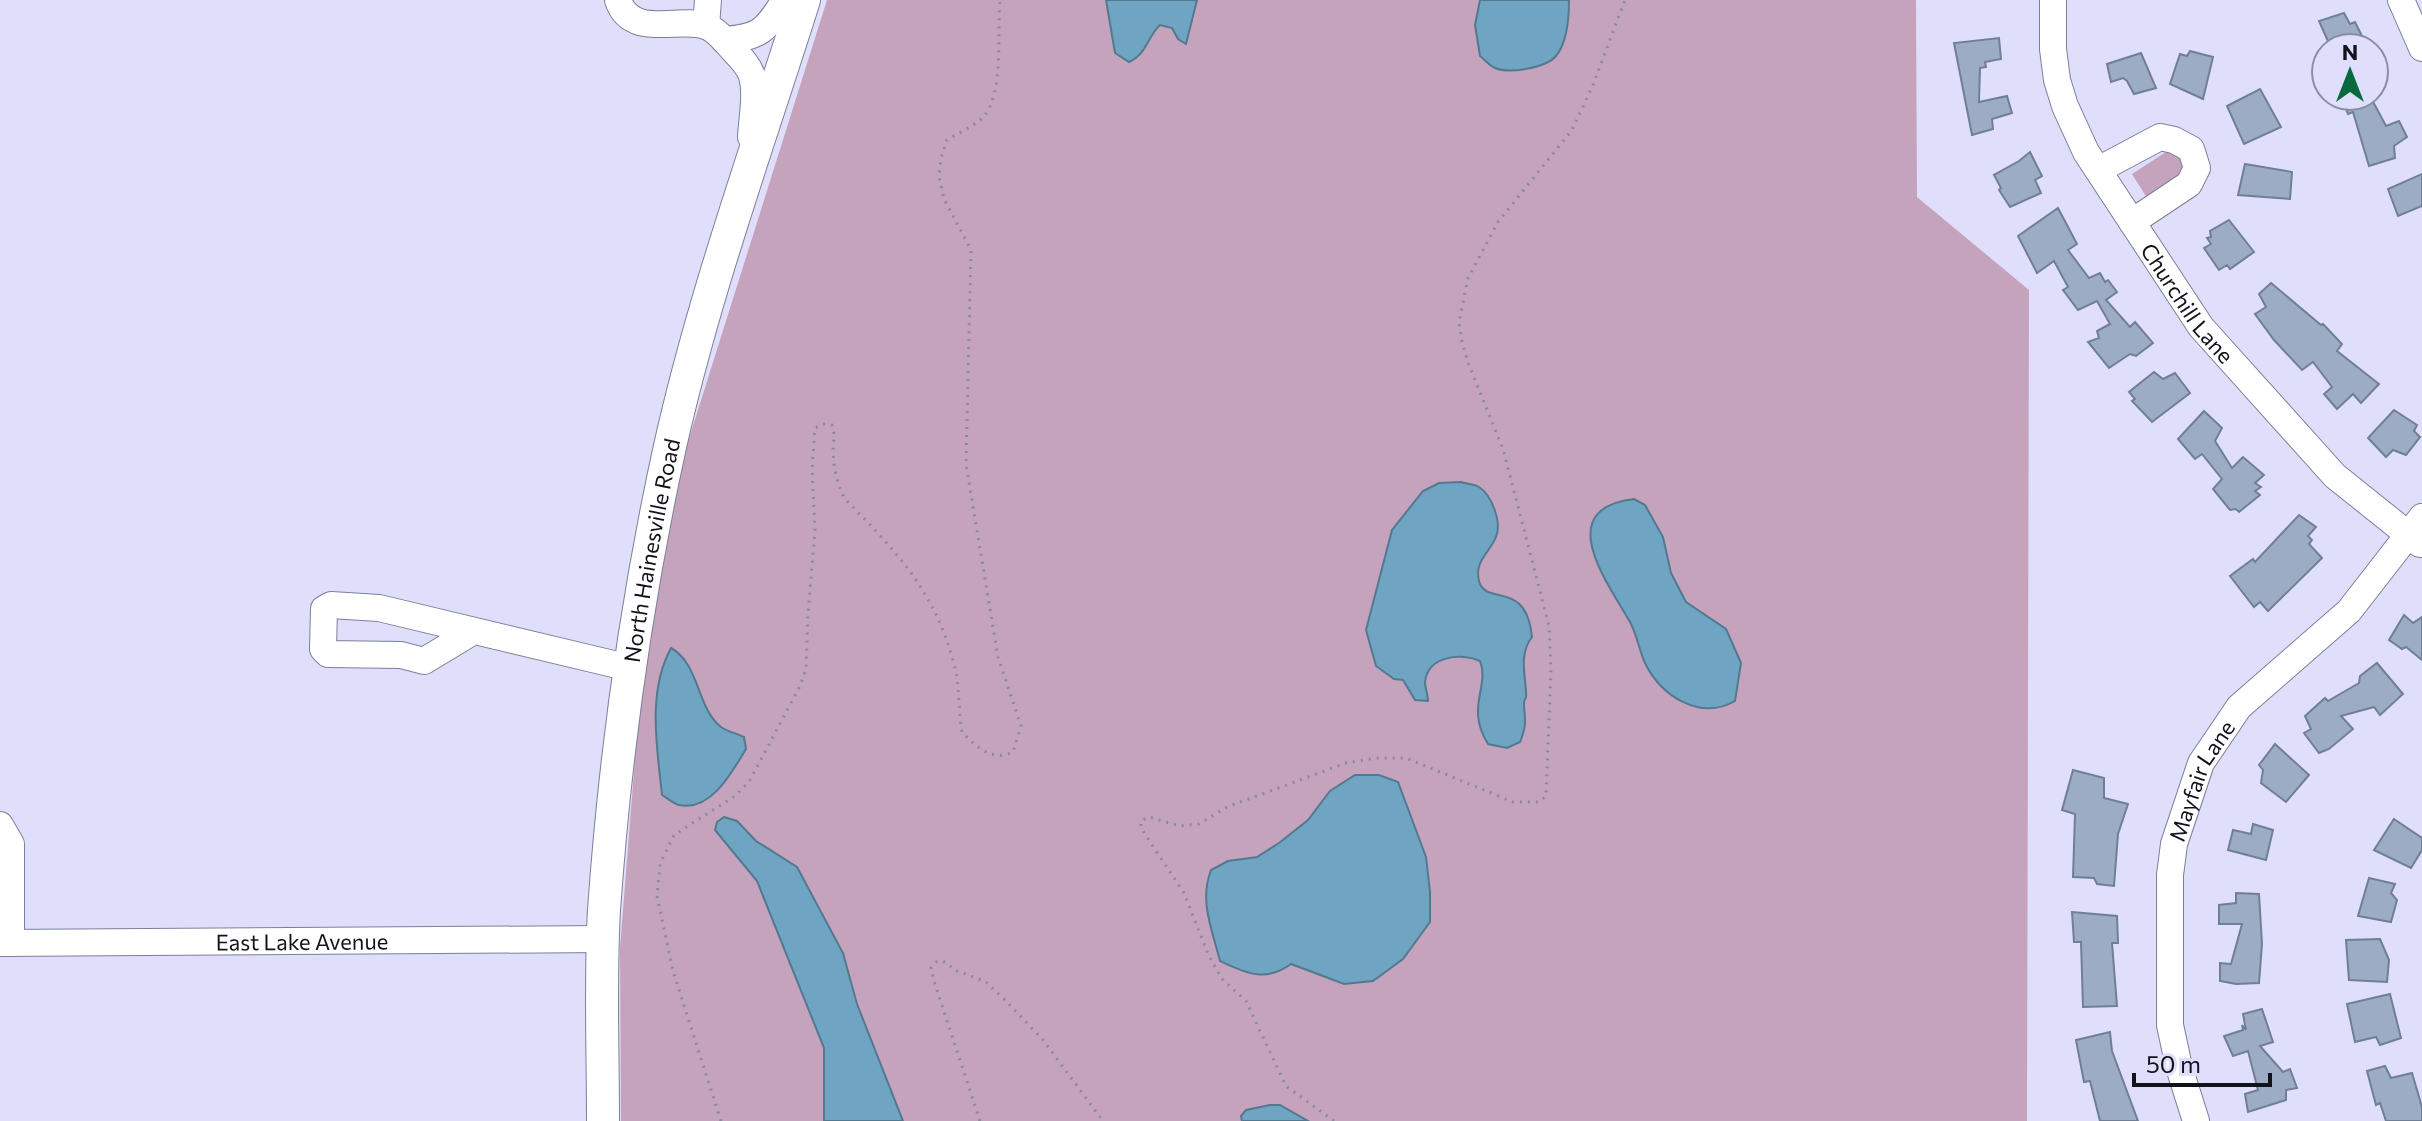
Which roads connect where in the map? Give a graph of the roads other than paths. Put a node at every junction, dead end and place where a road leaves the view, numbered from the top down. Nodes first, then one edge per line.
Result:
1 (618, 0) edge
2 (785, 0) edge
3 (804, 0) edge
4 (2053, 0) edge
5 (2401, 0) edge
6 (713, 22) edge
7 (2422, 48) edge
8 (2098, 170) junction
9 (749, 172) junction
10 (2132, 222) junction
11 (2417, 532) edge
12 (472, 632) junction
13 (630, 668) junction
14 (0, 825) edge
15 (604, 939) junction
16 (5, 943) edge
17 (603, 1121) edge
18 (2196, 1121) edge

1 - 6 street
2 - 6 street
3 - 9 main road, North Hainesville Road
4 - 8 street, Churchill Lane
5 - 7 street
6 - 9 street
8 - 10 street, Churchill Lane
8 - 10 street
9 - 13 main road, North Hainesville Road
10 - 11 street, Churchill Lane
11 - 18 street, Mayfair Lane
12 - 12 street
12 - 13 street
13 - 15 main road, North Hainesville Road
14 - 16 street
15 - 16 street, East Lake Avenue
15 - 17 main road, North Hainesville Road

